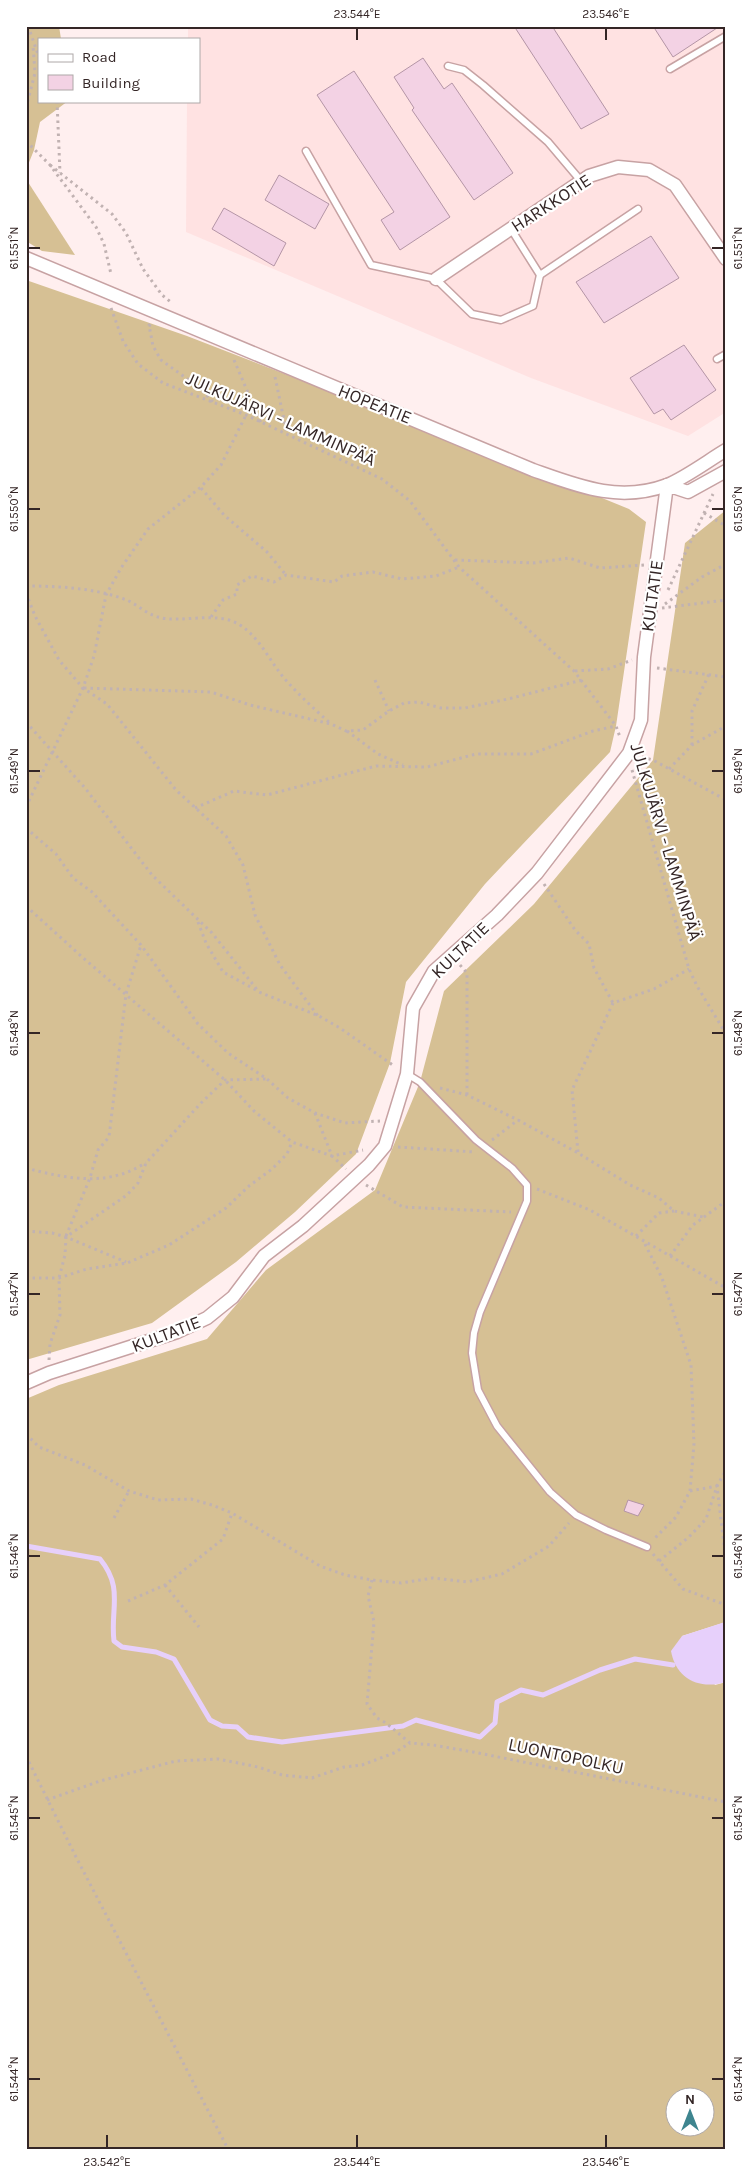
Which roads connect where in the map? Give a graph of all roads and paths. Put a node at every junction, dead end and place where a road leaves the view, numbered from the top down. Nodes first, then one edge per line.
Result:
1 (28, 26) edge
2 (726, 36) edge
3 (34, 46) junction
4 (38, 55) edge
5 (448, 66) dead end
6 (670, 69) dead end
7 (56, 102) edge
8 (26, 108) edge
9 (26, 141) edge
10 (28, 146) edge
11 (306, 151) dead end
12 (50, 165) junction
13 (60, 173) junction
14 (581, 181) junction
15 (638, 209) dead end
16 (511, 229) junction
17 (26, 258) edge
18 (726, 259) edge
19 (111, 274) dead end
20 (540, 275) junction
21 (436, 280) junction
22 (111, 307) dead end
23 (177, 307) dead end
24 (156, 328) dead end
25 (226, 341) junction
26 (726, 354) edge
27 (717, 359) dead end
28 (272, 362) junction
29 (215, 404) junction
30 (246, 415) junction
31 (262, 423) junction
32 (286, 434) junction
33 (726, 450) edge
34 (725, 473) edge
35 (667, 485) junction
36 (201, 488) junction
37 (704, 513) junction
38 (726, 526) edge
39 (454, 560) junction
40 (726, 564) edge
41 (656, 565) junction
42 (459, 566) junction
43 (286, 575) junction
44 (26, 586) edge
45 (667, 591) dead end
46 (26, 593) edge
47 (106, 594) junction
48 (663, 600) dead end
49 (726, 600) edge
50 (659, 609) junction
51 (211, 617) junction
52 (644, 662) junction
53 (574, 671) junction
54 (709, 674) junction
55 (726, 677) edge
56 (375, 680) dead end
57 (582, 680) junction
58 (83, 688) junction
59 (389, 711) junction
60 (26, 722) edge
61 (331, 724) junction
62 (616, 726) junction
63 (726, 726) edge
64 (346, 731) junction
65 (692, 745) junction
66 (53, 753) junction
67 (629, 753) junction
68 (406, 766) junction
69 (669, 769) junction
70 (726, 800) edge
71 (26, 807) edge
72 (195, 808) junction
73 (26, 828) edge
74 (537, 873) junction
75 (26, 906) edge
76 (197, 919) junction
77 (141, 945) junction
78 (452, 955) junction
79 (690, 969) junction
80 (259, 992) junction
81 (126, 994) junction
82 (613, 1003) junction
83 (319, 1016) junction
84 (726, 1034) edge
85 (407, 1074) junction
86 (267, 1079) junction
87 (225, 1080) junction
88 (420, 1082) junction
89 (467, 1095) junction
90 (315, 1113) junction
91 (518, 1120) junction
92 (392, 1123) junction
93 (292, 1142) junction
94 (385, 1146) junction
95 (486, 1148) junction
96 (578, 1153) junction
97 (332, 1156) junction
98 (146, 1163) junction
99 (26, 1168) edge
100 (90, 1178) junction
101 (355, 1178) junction
102 (527, 1185) junction
103 (726, 1201) edge
104 (674, 1211) junction
105 (522, 1212) junction
106 (703, 1217) junction
107 (26, 1231) edge
108 (636, 1236) junction
109 (66, 1237) junction
110 (645, 1244) junction
111 (670, 1256) junction
112 (127, 1263) junction
113 (26, 1278) edge
114 (58, 1278) junction
115 (726, 1288) edge
116 (49, 1373) junction
117 (26, 1383) edge
118 (26, 1434) edge
119 (726, 1470) edge
120 (717, 1486) junction
121 (129, 1491) junction
122 (690, 1491) junction
123 (232, 1513) junction
124 (576, 1515) junction
125 (114, 1518) dead end
126 (647, 1546) junction
127 (659, 1561) junction
128 (726, 1562) edge
129 (372, 1580) junction
130 (165, 1585) junction
131 (128, 1601) dead end
132 (726, 1605) edge
133 (199, 1627) dead end
134 (410, 1743) junction
135 (26, 1756) edge
136 (47, 1800) junction
137 (726, 1802) edge
138 (228, 2149) edge

1 - 3 path
2 - 6 lane
3 - 4 path
3 - 8 path
5 - 14 lane
7 - 13 path
9 - 10 path
10 - 12 path
11 - 21 lane
12 - 13 path
12 - 19 path
13 - 23 path
14 - 16 street, HARKKOTIE
14 - 18 street, HARKKOTIE
15 - 20 lane
16 - 20 lane
16 - 21 street, HARKKOTIE
17 - 25 street, HOPEATIE
20 - 21 lane
22 - 29 path, JULKUJÄRVI - LAMMINPÄÄ
24 - 29 path
25 - 28 street, HOPEATIE
25 - 31 path
26 - 27 lane
28 - 32 path
28 - 35 street, HOPEATIE
29 - 30 path, JULKUJÄRVI - LAMMINPÄÄ
30 - 31 path, JULKUJÄRVI - LAMMINPÄÄ
30 - 36 path
31 - 32 path, JULKUJÄRVI - LAMMINPÄÄ
32 - 39 path, JULKUJÄRVI - LAMMINPÄÄ
33 - 35 street, HOPEATIE
34 - 35 street
34 - 37 path
35 - 41 street, KULTATIE
36 - 43 path
36 - 47 path
37 - 38 path
37 - 45 path
39 - 41 path
39 - 42 path, JULKUJÄRVI - LAMMINPÄÄ
40 - 50 path
41 - 52 street, KULTATIE
42 - 43 path
42 - 53 path, JULKUJÄRVI - LAMMINPÄÄ
43 - 51 path
44 - 47 path
46 - 58 path
47 - 51 path
47 - 58 path
48 - 50 path
49 - 50 path
51 - 61 path
52 - 53 path
52 - 54 path
52 - 67 street, KULTATIE
53 - 57 path, JULKUJÄRVI - LAMMINPÄÄ
54 - 55 path
54 - 65 path
56 - 59 path
57 - 59 path
57 - 62 path, JULKUJÄRVI - LAMMINPÄÄ
58 - 61 path
58 - 66 path
58 - 72 path
59 - 64 path
60 - 66 path
61 - 64 path
62 - 67 path, JULKUJÄRVI - LAMMINPÄÄ
62 - 68 path
63 - 65 path
64 - 68 path
65 - 69 path
66 - 71 path
66 - 76 path
67 - 69 path
67 - 74 street, KULTATIE
67 - 79 path, JULKUJÄRVI - LAMMINPÄÄ
68 - 72 path
69 - 70 path
72 - 83 path
73 - 77 path
74 - 78 street, KULTATIE
74 - 82 path
75 - 81 path
76 - 80 path
76 - 80 path
77 - 81 path
77 - 86 path
78 - 85 street, KULTATIE
78 - 89 path
79 - 82 path
79 - 84 path, JULKUJÄRVI - LAMMINPÄÄ
80 - 83 path
81 - 87 path
81 - 100 path
82 - 96 path
83 - 85 path
85 - 88 lane
85 - 92 street, KULTATIE
86 - 87 path
86 - 90 path
87 - 93 path
87 - 98 path
88 - 89 path
88 - 95 lane
89 - 91 path
90 - 92 path
90 - 97 path
91 - 95 path
91 - 96 path
92 - 94 street, KULTATIE
93 - 97 path
93 - 112 path
94 - 95 path
94 - 97 path
94 - 101 street, KULTATIE
95 - 102 lane
96 - 104 path
97 - 101 path
98 - 100 path
98 - 109 path
99 - 100 path
100 - 109 path
101 - 105 path
101 - 116 street, KULTATIE
102 - 105 lane
102 - 108 path
103 - 106 path
104 - 106 path
104 - 108 path
105 - 124 lane
106 - 111 path
107 - 109 path
108 - 110 path
109 - 112 path
109 - 114 path
110 - 111 path
110 - 122 path
111 - 115 path
112 - 114 path
113 - 114 path
114 - 116 path
116 - 117 street, KULTATIE
118 - 121 path
119 - 120 path
120 - 122 path
120 - 127 path
120 - 128 path
121 - 123 path
121 - 125 path
122 - 126 path
123 - 129 path
123 - 130 path
124 - 126 lane
124 - 129 path
126 - 127 path
127 - 132 path
129 - 134 path, LUONTOPOLKU
130 - 131 path
130 - 133 path
134 - 136 path
134 - 137 path, LUONTOPOLKU
135 - 136 path
136 - 138 path

